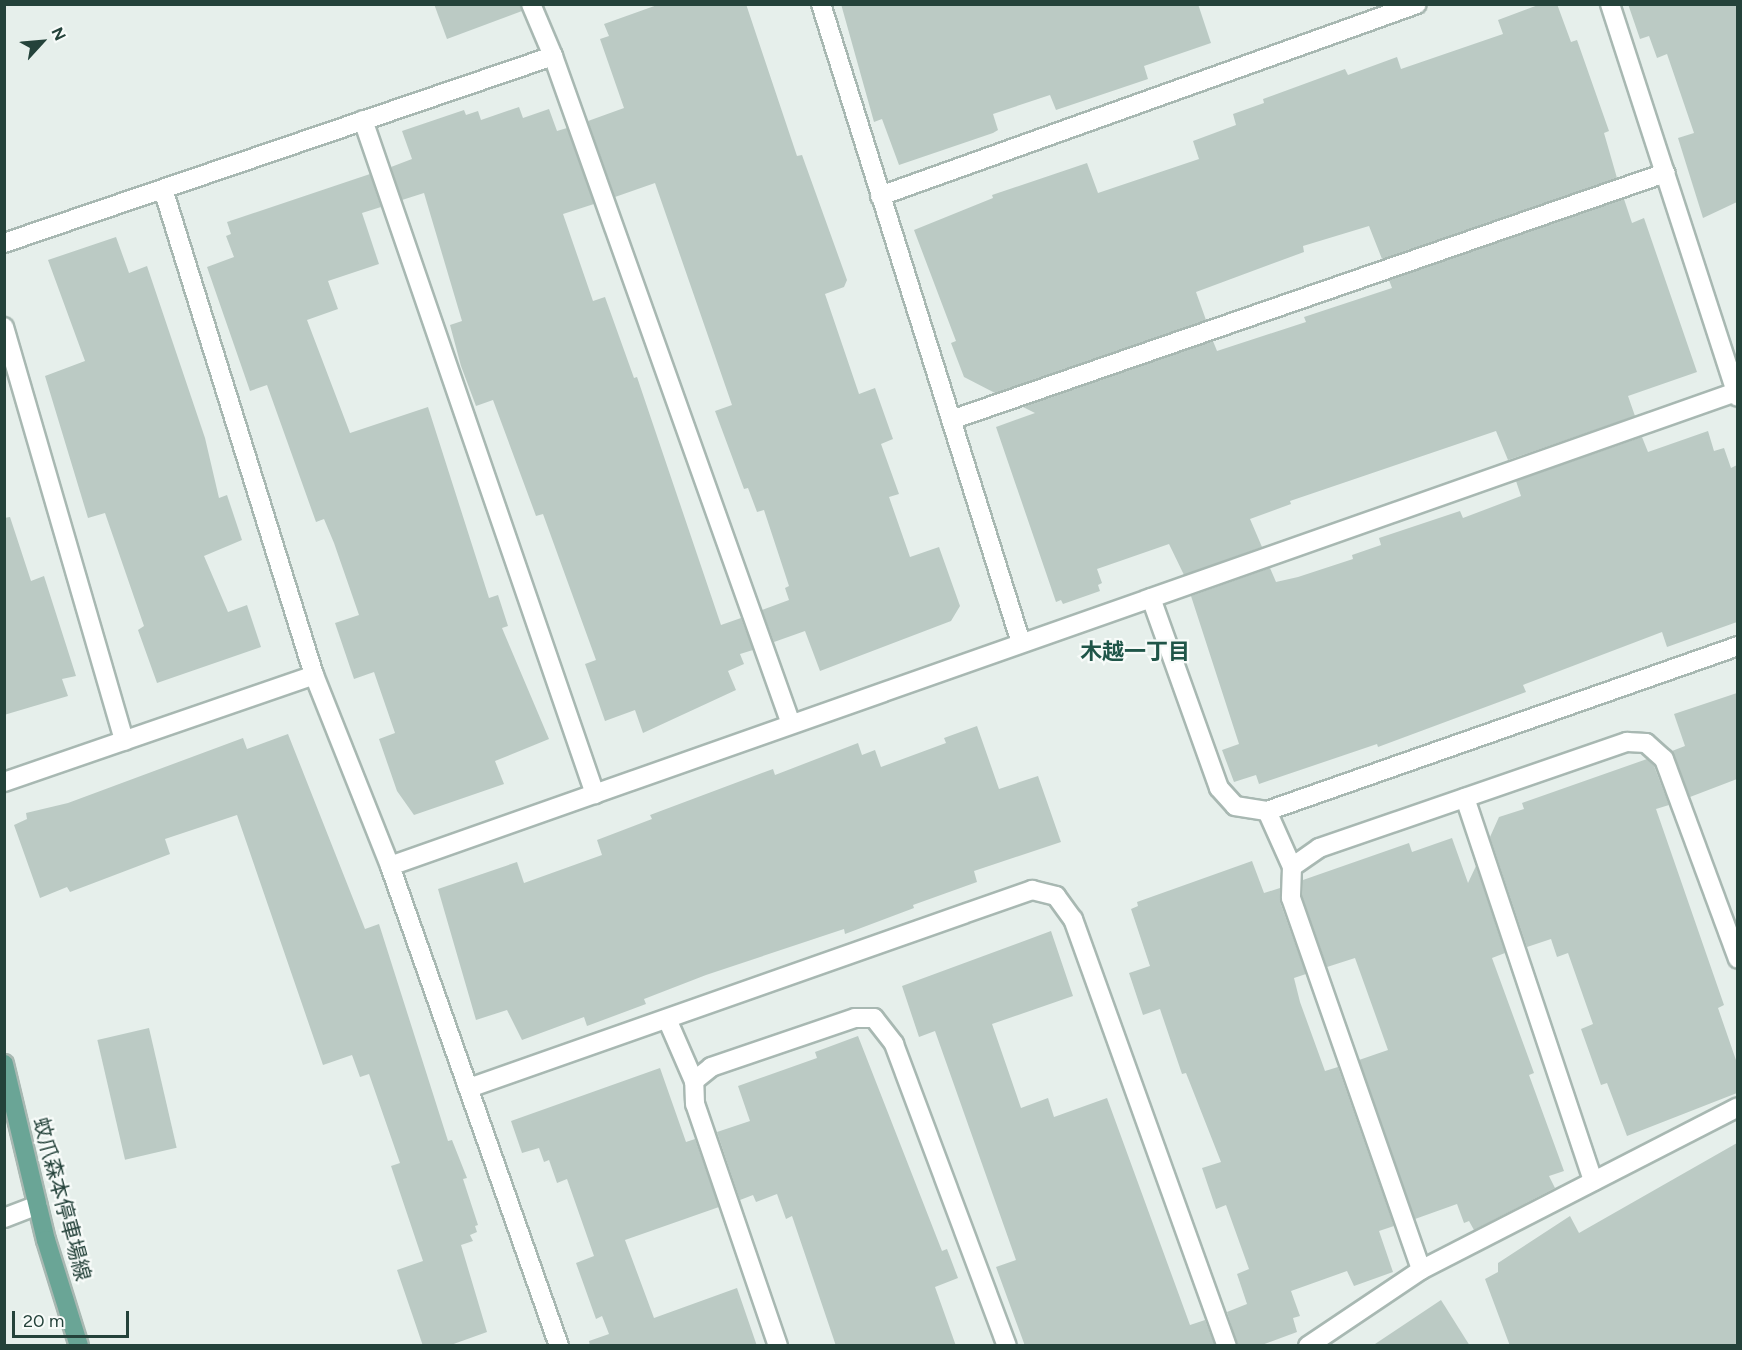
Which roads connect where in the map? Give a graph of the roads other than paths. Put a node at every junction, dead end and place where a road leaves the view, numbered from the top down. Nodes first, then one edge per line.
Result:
1 (531, 4) edge
2 (820, 4) edge
3 (1417, 4) edge
4 (1610, 4) edge
5 (553, 57) junction
6 (363, 120) junction
7 (1665, 173) junction
8 (163, 189) junction
9 (880, 196) junction
10 (4, 243) edge
11 (4, 327) edge
12 (1737, 394) edge
13 (951, 420) junction
14 (1151, 598) junction
15 (1021, 643) junction
16 (1737, 646) edge
17 (314, 675) junction
18 (791, 724) junction
19 (124, 741) junction
20 (4, 782) edge
21 (595, 794) junction
22 (1465, 798) junction
23 (1267, 811) junction
24 (390, 866) junction
25 (1292, 867) junction
26 (1737, 959) edge
27 (667, 1018) junction
28 (4, 1064) edge
29 (694, 1081) junction
30 (469, 1088) junction
31 (1737, 1107) edge
32 (1593, 1182) junction
33 (38, 1205) junction
34 (4, 1218) edge
35 (1421, 1270) junction
36 (79, 1346) edge
37 (559, 1346) edge
38 (778, 1346) edge
39 (1007, 1346) edge
40 (1227, 1346) edge
41 (1308, 1346) edge

1 - 5 street
2 - 9 street
3 - 9 street
4 - 7 street
5 - 6 street
5 - 18 street
6 - 8 street
6 - 21 street
7 - 12 street
7 - 13 street
8 - 10 street
8 - 17 street
9 - 13 street
11 - 19 street
12 - 14 street
13 - 15 street
14 - 15 street
14 - 23 street
15 - 18 street
16 - 23 street
17 - 19 street
17 - 24 street
18 - 21 street
19 - 20 street
21 - 24 street
22 - 25 street
22 - 26 street
22 - 32 street
23 - 25 street
24 - 30 street
25 - 35 street
27 - 29 street
27 - 30 street
27 - 40 street
28 - 33 main road, 蚊爪森本停車場線
29 - 38 street
29 - 39 street
30 - 37 street
31 - 32 street
32 - 35 street
33 - 34 street
33 - 36 main road, 蚊爪森本停車場線
35 - 41 street

